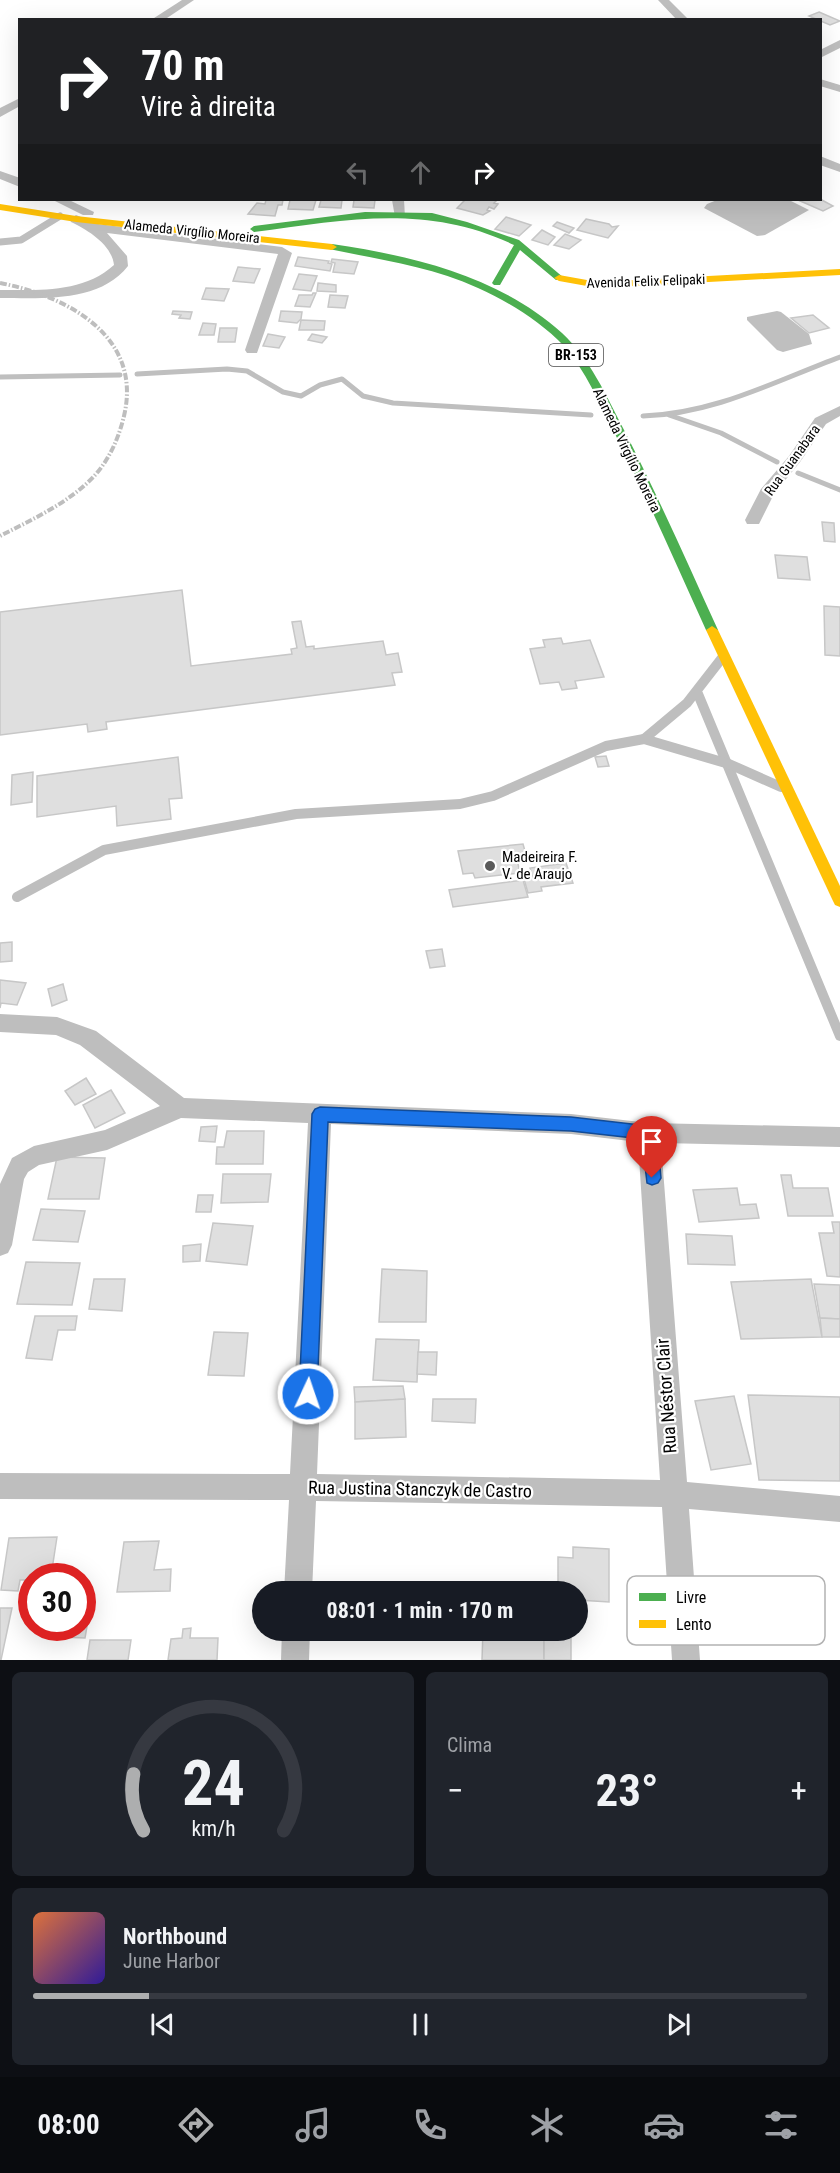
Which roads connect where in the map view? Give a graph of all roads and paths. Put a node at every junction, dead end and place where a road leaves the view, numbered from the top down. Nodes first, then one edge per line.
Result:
1 (189, 0) edge
2 (663, 0) edge
3 (159, 18) edge
4 (682, 18) edge
5 (840, 43) edge
6 (822, 54) edge
7 (822, 83) edge
8 (840, 89) edge
9 (18, 102) edge
10 (0, 112) edge
11 (822, 161) edge
12 (840, 168) edge
13 (0, 175) edge
14 (18, 182) edge
15 (0, 199) edge
16 (61, 201) edge
17 (398, 201) edge
18 (0, 207) edge
19 (399, 214) junction
20 (82, 215) junction
21 (60, 216) junction
22 (95, 228) junction
23 (254, 229) junction
24 (0, 242) edge
25 (519, 244) junction
26 (840, 272) edge
27 (497, 283) junction
28 (0, 294) edge
29 (252, 350) dead end
30 (593, 354) dead end
31 (840, 410) edge
32 (753, 520) dead end
33 (725, 654) junction
34 (698, 694) junction
35 (644, 739) junction
36 (729, 764) junction
37 (789, 790) junction
38 (17, 897) dead end
39 (840, 901) edge
40 (0, 1023) edge
41 (840, 1036) edge
42 (180, 1108) junction
43 (320, 1114) junction
44 (649, 1133) junction
45 (840, 1137) edge
46 (0, 1245) edge
47 (0, 1486) edge
48 (304, 1487) junction
49 (673, 1494) junction
50 (840, 1509) edge
51 (679, 1576) edge
52 (299, 1581) edge
53 (296, 1641) edge
54 (685, 1645) edge
55 (295, 1660) edge
56 (686, 1660) edge

1 - 3 street
2 - 4 street
5 - 6 street
7 - 8 street
9 - 10 street
11 - 12 street
13 - 14 street
15 - 20 main road, Alameda Virgílio Moreira / BR-153
16 - 20 street
17 - 19 street
18 - 21 main road, Alameda Virgílio Moreira / BR-153
19 - 23 main road, Avenida Felix Felipaki
19 - 25 main road, Avenida Felix Felipaki
20 - 21 main road, Alameda Virgílio Moreira / BR-153
20 - 22 street
20 - 23 main road, Alameda Virgílio Moreira / BR-153
20 - 33 main road, Alameda Virgílio Moreira / BR-153
21 - 24 lane
22 - 28 street
22 - 29 street
23 - 27 main road, Alameda Virgílio Moreira / BR-153
25 - 26 main road, Avenida Felix Felipaki
25 - 27 main road
27 - 30 main road, Alameda Virgílio Moreira / BR-153
31 - 32 street, Rua Guanabara
33 - 34 lane
33 - 37 main road, Alameda Virgílio Moreira / BR-153
34 - 35 lane
34 - 36 lane
35 - 36 lane
35 - 38 lane
36 - 37 lane
36 - 41 lane
37 - 39 main road, Alameda Virgílio Moreira / BR-153
40 - 42 street
42 - 43 street
42 - 46 street
43 - 44 street
43 - 48 street
44 - 45 street
44 - 49 street, Rua Néstor Clair
47 - 48 street, Rua Justina Stanczyk de Castro
48 - 49 street, Rua Justina Stanczyk de Castro
48 - 52 street
49 - 50 street, Rua Justina Stanczyk de Castro
49 - 51 street, Rua Néstor Clair
53 - 55 street
54 - 56 street, Rua Néstor Clair

